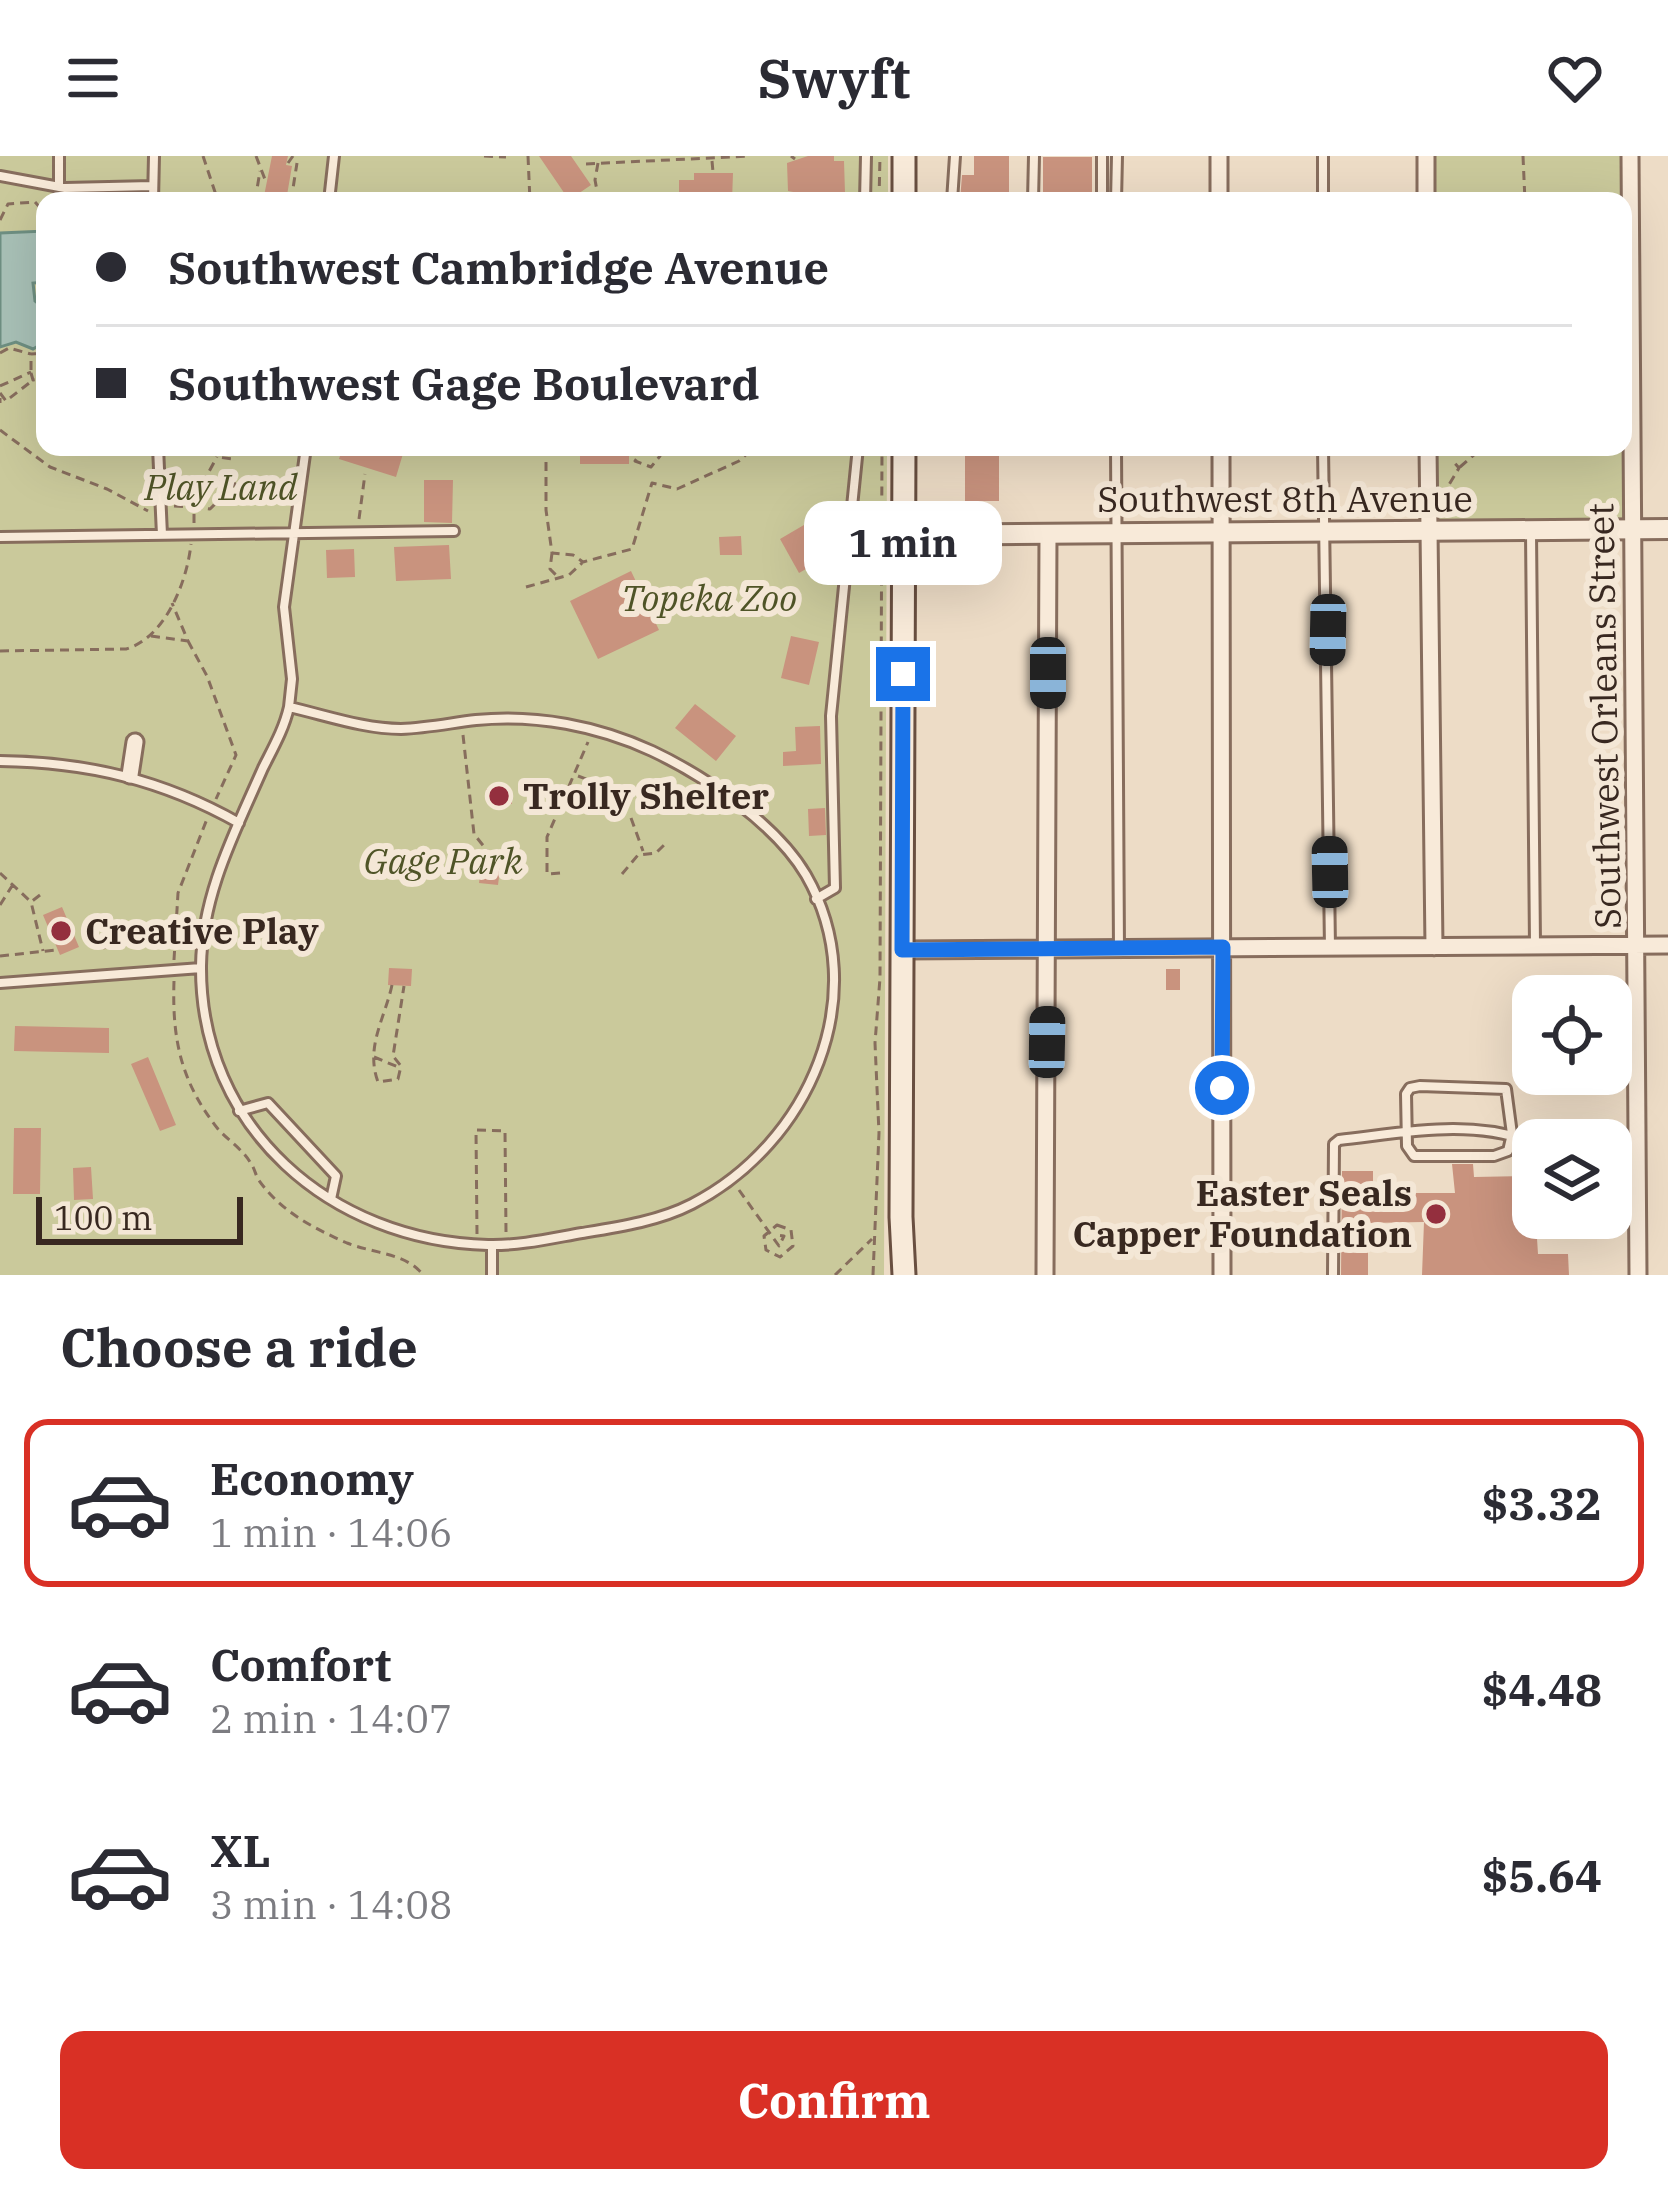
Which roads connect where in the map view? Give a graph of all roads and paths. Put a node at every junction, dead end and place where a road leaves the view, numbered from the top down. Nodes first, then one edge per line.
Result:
1 (59, 156) edge
2 (154, 156) edge
3 (203, 156) edge
4 (256, 156) edge
5 (293, 156) edge
6 (334, 156) edge
7 (486, 156) edge
8 (528, 156) edge
9 (750, 156) edge
10 (866, 156) edge
11 (880, 156) edge
12 (904, 156) edge
13 (956, 156) edge
14 (1034, 156) edge
15 (1102, 156) edge
16 (1117, 156) edge
17 (1219, 156) edge
18 (1323, 156) edge
19 (1426, 156) edge
20 (1523, 156) edge
21 (1630, 156) edge
22 (506, 157) edge
23 (707, 159) edge
24 (288, 163) dead end
25 (297, 163) dead end
26 (598, 163) junction
27 (586, 164) dead end
28 (260, 171) junction
29 (703, 171) dead end
30 (713, 172) dead end
31 (0, 176) edge
32 (266, 182) dead end
33 (152, 185) junction
34 (59, 187) junction
35 (152, 192) edge
36 (215, 192) edge
37 (256, 192) edge
38 (292, 192) edge
39 (330, 192) edge
40 (530, 192) edge
41 (597, 192) edge
42 (865, 192) edge
43 (879, 192) edge
44 (904, 192) edge
45 (953, 192) edge
46 (1034, 192) edge
47 (1102, 192) edge
48 (1116, 192) edge
49 (1219, 192) edge
50 (1323, 192) edge
51 (1426, 192) edge
52 (1525, 192) edge
53 (1630, 192) edge
54 (36, 203) edge
55 (0, 220) edge
56 (0, 352) edge
57 (31, 354) junction
58 (36, 354) edge
59 (31, 372) junction
60 (33, 380) junction
61 (36, 380) edge
62 (0, 386) edge
63 (0, 398) edge
64 (0, 430) edge
65 (158, 456) edge
66 (305, 456) edge
67 (546, 456) edge
68 (638, 456) edge
69 (659, 456) edge
70 (744, 456) edge
71 (857, 456) edge
72 (882, 456) edge
73 (904, 456) edge
74 (1116, 456) edge
75 (1221, 456) edge
76 (1323, 456) edge
77 (1428, 456) edge
78 (1473, 456) edge
79 (1631, 456) edge
80 (217, 457) joint
81 (233, 459) dead end
82 (1452, 460) dead end
83 (651, 467) junction
84 (1459, 468) junction
85 (365, 474) dead end
86 (290, 483) dead end
87 (652, 483) junction
88 (172, 506) dead end
89 (194, 507) junction
90 (1446, 514) dead end
91 (160, 518) junction
92 (1531, 530) junction
93 (1631, 530) junction
94 (1668, 530) edge
95 (454, 531) dead end
96 (1325, 532) junction
97 (1430, 532) junction
98 (358, 533) junction
99 (1220, 533) junction
100 (1048, 534) junction
101 (1116, 534) junction
102 (903, 535) junction
103 (162, 536) junction
104 (193, 536) junction
105 (296, 536) junction
106 (0, 537) edge
107 (552, 553) junction
108 (583, 562) junction
109 (559, 578) junction
110 (526, 587) dead end
111 (172, 601) junction
112 (151, 636) junction
113 (0, 650) edge
114 (289, 707) junction
115 (463, 734) dead end
116 (135, 742) dead end
117 (588, 742) dead end
118 (0, 761) edge
119 (130, 776) junction
120 (577, 776) junction
121 (615, 790) dead end
122 (631, 818) dead end
123 (239, 823) junction
124 (664, 845) dead end
125 (644, 853) junction
126 (493, 858) dead end
127 (0, 873) edge
128 (560, 873) dead end
129 (622, 874) dead end
130 (14, 883) junction
131 (40, 895) dead end
132 (816, 899) junction
133 (31, 902) junction
134 (0, 905) edge
135 (174, 921) dead end
136 (1638, 945) junction
137 (1668, 945) edge
138 (1535, 946) junction
139 (1223, 947) junction
140 (1433, 947) junction
141 (103, 948) dead end
142 (1330, 948) junction
143 (1118, 949) junction
144 (56, 950) dead end
145 (902, 950) junction
146 (1048, 950) junction
147 (43, 951) junction
148 (0, 956) edge
149 (201, 968) junction
150 (0, 982) edge
151 (392, 985) dead end
152 (404, 986) dead end
153 (373, 1056) junction
154 (400, 1068) junction
155 (239, 1111) junction
156 (1406, 1133) junction
157 (1512, 1134) junction
158 (1632, 1149) edge
159 (1638, 1149) junction
160 (739, 1190) dead end
161 (331, 1199) junction
162 (772, 1231) junction
163 (476, 1234) dead end
164 (506, 1234) dead end
165 (872, 1239) junction
166 (492, 1246) junction
167 (492, 1275) edge
168 (835, 1275) edge
169 (873, 1275) edge
170 (904, 1275) edge
171 (1045, 1275) edge
172 (1222, 1275) edge
173 (1333, 1275) edge
174 (1638, 1275) edge

1 - 34 lane
2 - 33 lane
3 - 36 path
4 - 28 path
5 - 24 path
6 - 39 lane
7 - 22 path
8 - 40 path
9 - 23 path
10 - 42 lane
11 - 43 path
12 - 44 main road
13 - 45 lane
14 - 46 lane
15 - 47 lane
16 - 48 lane
17 - 49 street
18 - 50 lane
19 - 51 street
20 - 52 path
21 - 53 street, Southwest Orleans Street
23 - 26 path
23 - 29 path
23 - 30 path
25 - 38 path
26 - 27 path
26 - 41 path
28 - 32 path
28 - 37 path
31 - 34 lane
33 - 34 lane
33 - 35 lane
54 - 55 path
56 - 57 path
57 - 58 path
57 - 59 path
59 - 60 path
59 - 62 path
60 - 61 path
60 - 63 path
64 - 91 path
65 - 91 lane
66 - 105 lane
67 - 107 path
68 - 83 path
69 - 83 path
70 - 87 path
71 - 132 lane
72 - 165 path
73 - 102 main road
74 - 101 lane
75 - 99 street
76 - 96 lane
77 - 97 street
78 - 84 path
79 - 93 street, Southwest Orleans Street
80 - 81 path
80 - 89 path
82 - 84 path
83 - 87 path
84 - 90 path
85 - 98 path
86 - 89 path
87 - 108 path
88 - 89 path
89 - 104 path
91 - 103 lane
92 - 93 street, Southwest 8th Avenue
92 - 97 street, Southwest 8th Avenue
92 - 138 lane
93 - 94 street, Southwest 8th Avenue
93 - 136 street, Southwest Orleans Street
95 - 98 lane
96 - 97 street, Southwest 8th Avenue
96 - 99 street, Southwest 8th Avenue
96 - 142 lane
97 - 140 street
98 - 105 lane
99 - 101 street, Southwest 8th Avenue
99 - 139 street
100 - 101 street, Southwest 8th Avenue
100 - 102 street, Southwest 8th Avenue
100 - 146 street
101 - 143 lane
102 - 145 main road
103 - 104 lane
103 - 106 lane
104 - 105 lane
104 - 111 path
105 - 114 lane
107 - 108 path
107 - 109 path
108 - 109 path
109 - 110 path
111 - 112 path
111 - 112 path
112 - 113 path
114 - 123 lane
114 - 132 lane
115 - 126 path
116 - 119 street
117 - 120 path
118 - 119 lane
119 - 123 lane
120 - 121 path
120 - 128 path
122 - 125 path
123 - 149 lane
124 - 125 path
125 - 129 path
127 - 130 path
130 - 133 path
130 - 134 path
131 - 133 path
132 - 166 lane
133 - 147 path
135 - 141 path
136 - 137 street
136 - 138 street
136 - 159 street, Southwest Orleans Street
138 - 140 street
139 - 142 street
139 - 143 street
139 - 172 street
140 - 142 street
143 - 146 street
144 - 147 path
145 - 146 street
145 - 170 main road
146 - 171 street
147 - 148 path
149 - 150 lane
149 - 155 lane
151 - 153 path
152 - 154 path
153 - 154 path
153 - 154 path
155 - 161 lane
155 - 161 lane
156 - 157 lane
156 - 157 lane
156 - 157 lane
156 - 173 lane
158 - 159 lane
159 - 174 street, Southwest Orleans Street
160 - 162 path
161 - 166 lane
162 - 162 path
163 - 164 path
165 - 168 path
165 - 169 path
166 - 167 lane

